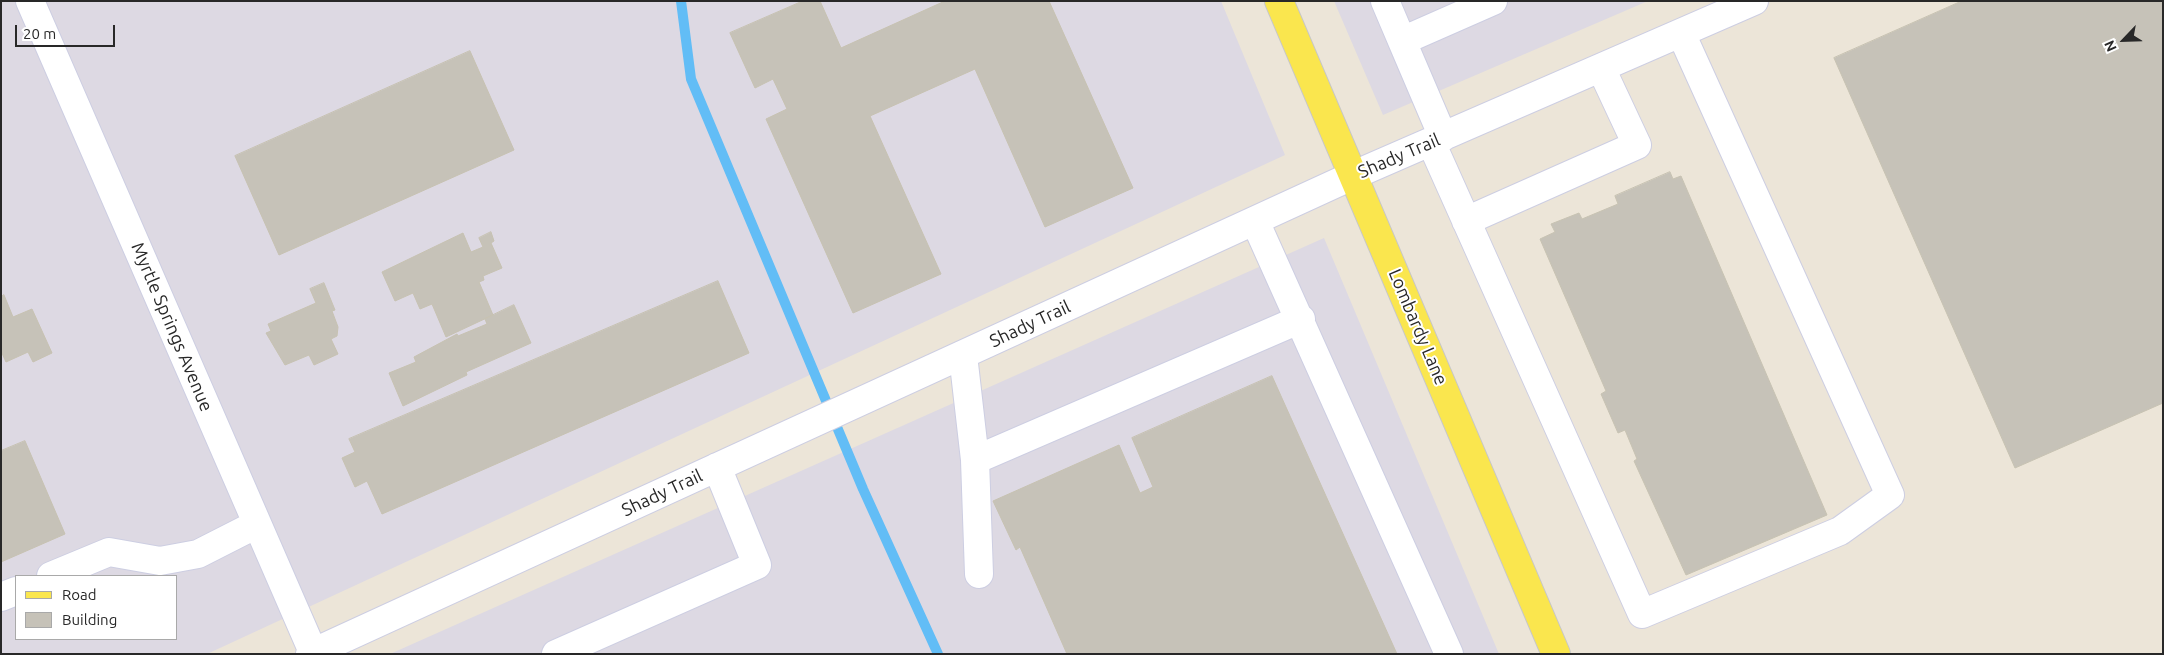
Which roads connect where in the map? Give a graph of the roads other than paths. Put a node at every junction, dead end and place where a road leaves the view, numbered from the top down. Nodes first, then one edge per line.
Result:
1 (30, 1) edge
2 (1279, 1) edge
3 (1385, 1) edge
4 (1494, 1) edge
5 (1754, 1) edge
6 (1681, 33) junction
7 (1402, 41) junction
8 (1601, 68) junction
9 (1437, 140) junction
10 (1354, 176) junction
11 (1255, 220) junction
12 (1466, 221) junction
13 (1301, 319) junction
14 (963, 355) junction
15 (974, 460) junction
16 (717, 468) junction
17 (257, 524) junction
18 (979, 574) dead end
19 (53, 575) edge
20 (15, 591) edge
21 (1, 597) edge
22 (1550, 652) edge
23 (312, 653) edge
24 (556, 654) edge
25 (1449, 654) edge

1 - 17 street, Myrtle Springs Avenue
2 - 10 main road, Lombardy Lane
3 - 7 street
4 - 7 street
5 - 6 street, Shady Trail
6 - 8 street, Shady Trail
6 - 12 street
7 - 9 street
8 - 9 street, Shady Trail
8 - 12 street
9 - 10 street, Shady Trail
9 - 12 street
10 - 11 street, Shady Trail
10 - 22 main road, Lombardy Lane
11 - 13 street
11 - 14 street, Shady Trail
13 - 15 street
13 - 25 street
14 - 15 street
14 - 16 street, Shady Trail
15 - 18 street
16 - 23 street, Shady Trail
16 - 24 street
17 - 19 street
17 - 23 street, Myrtle Springs Avenue
20 - 21 street

